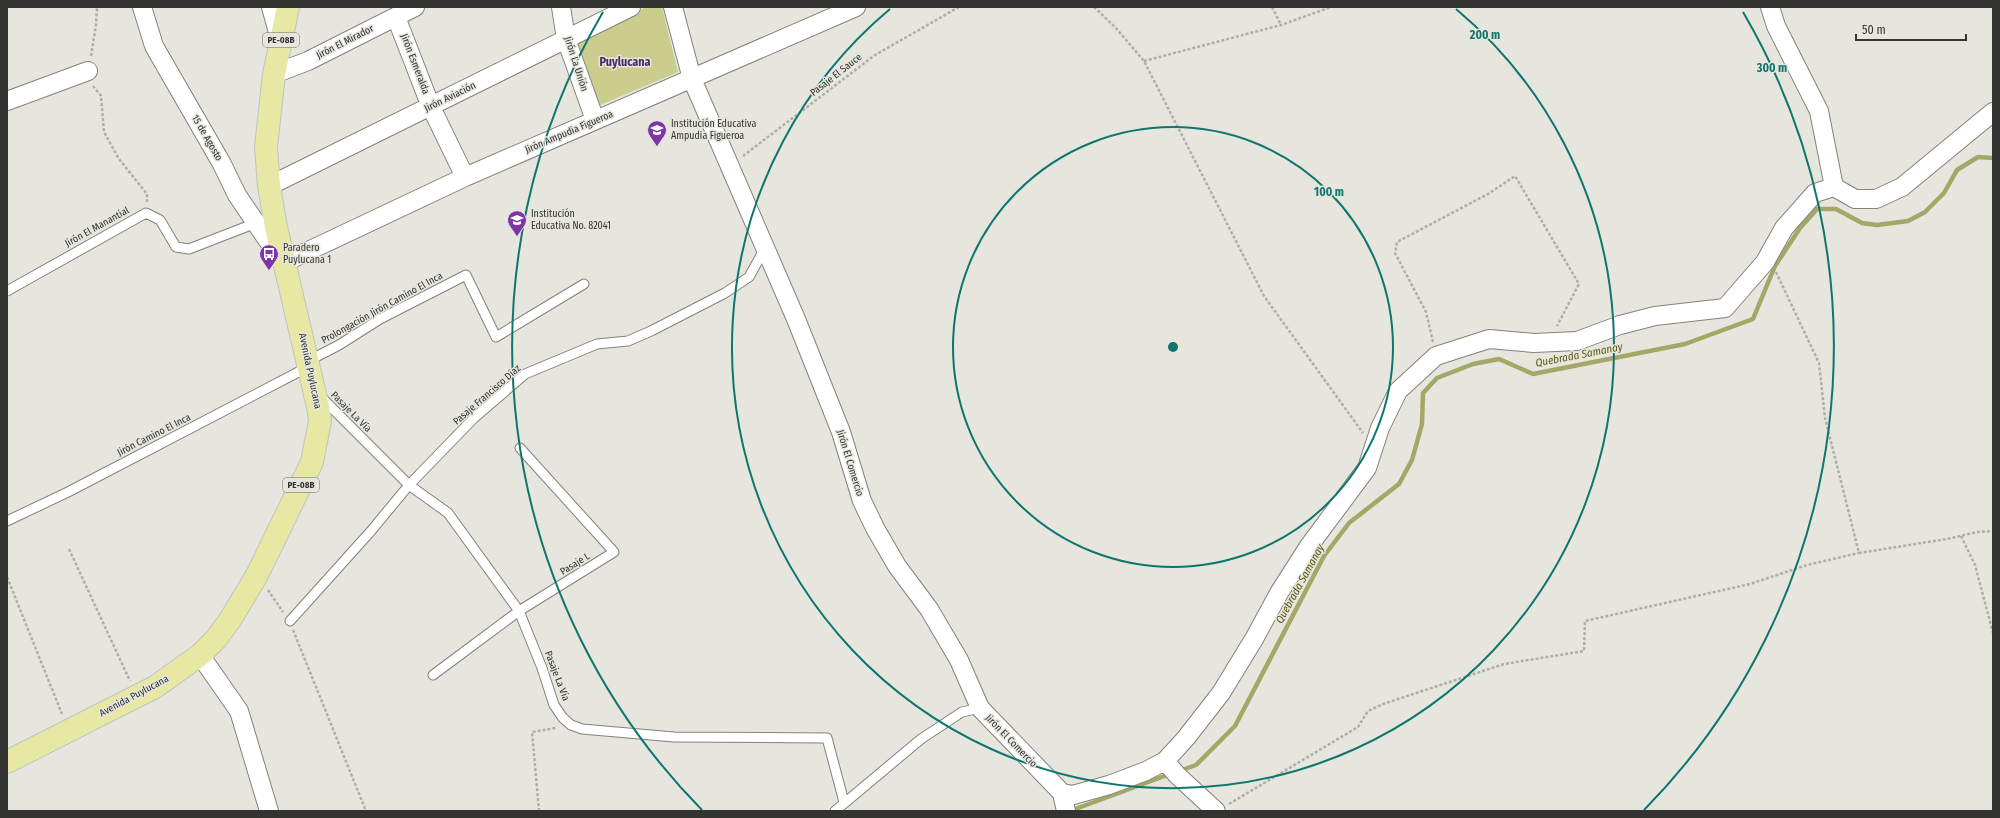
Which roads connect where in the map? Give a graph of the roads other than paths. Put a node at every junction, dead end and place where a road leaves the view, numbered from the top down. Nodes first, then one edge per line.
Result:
1 (142, 7) edge
2 (271, 7) edge
3 (288, 7) edge
4 (561, 7) edge
5 (630, 7) edge
6 (673, 7) edge
7 (856, 7) edge
8 (1770, 7) edge
9 (407, 10) edge
10 (566, 39) junction
11 (280, 43) junction
12 (88, 71) road end
13 (274, 74) junction
14 (692, 80) junction
15 (7, 101) edge
16 (431, 107) junction
17 (1993, 112) edge
18 (595, 120) junction
19 (465, 177) junction
20 (269, 186) junction
21 (1834, 187) junction
22 (256, 223) junction
23 (765, 247) junction
24 (283, 262) junction
25 (584, 284) dead end
26 (7, 291) edge
27 (309, 364) junction
28 (315, 391) junction
29 (520, 448) dead end
30 (410, 485) junction
31 (7, 521) edge
32 (519, 611) junction
33 (290, 621) road end
34 (200, 655) junction
35 (433, 675) dead end
36 (980, 708) junction
37 (7, 762) edge
38 (1171, 768) junction
39 (844, 802) junction
40 (1064, 802) edge
41 (269, 811) edge
42 (835, 811) edge
43 (1216, 811) edge

1 - 22 street, 15 de Agosto
2 - 11 street
3 - 11 main road, Avenida Puylucana / PE-08B
4 - 10 street, Jirón La Unión
5 - 10 street, Jirón Aviación
6 - 14 street, Jirón El Comercio
7 - 14 street, Jirón Ampudia Figueroa
8 - 21 street
9 - 13 street, Jirón El Mirador
9 - 16 street, Jirón Esmeralda
10 - 16 street, Jirón Aviación
10 - 18 street, Jirón La Unión
11 - 13 main road, Avenida Puylucana / PE-08B
12 - 15 street
13 - 20 main road, Avenida Puylucana / PE-08B
14 - 18 street, Jirón Ampudia Figueroa
14 - 23 street, Jirón El Comercio
16 - 19 street, Jirón Esmeralda
16 - 20 street, Jirón Aviación
17 - 21 street
18 - 19 street, Jirón Ampudia Figueroa
19 - 24 street, Jirón Ampudia Figueroa
20 - 24 main road, Avenida Puylucana / PE-08B
21 - 38 street
22 - 24 street, 15 de Agosto
22 - 26 lane, Jirón El Manantial
23 - 30 lane, Pasaje Francisco Díaz
23 - 36 street, Jirón El Comercio
24 - 27 main road, Avenida Puylucana / PE-08B
25 - 27 lane, Prolongación Jirón Camino El Inca
27 - 28 main road, Avenida Puylucana / PE-08B
27 - 31 lane, Jirón Camino El Inca
28 - 30 lane, Pasaje La Vía
28 - 34 main road, Avenida Puylucana / PE-08B
29 - 32 lane, Pasaje L
30 - 32 lane, Pasaje La Vía
30 - 33 lane, Pasaje Francisco Díaz
32 - 35 lane, Pasaje L
32 - 39 lane, Pasaje La Vía
34 - 37 main road, Avenida Puylucana / PE-08B
34 - 41 street
36 - 39 lane
36 - 40 street, Jirón El Comercio
38 - 40 street
38 - 43 street
39 - 42 lane

